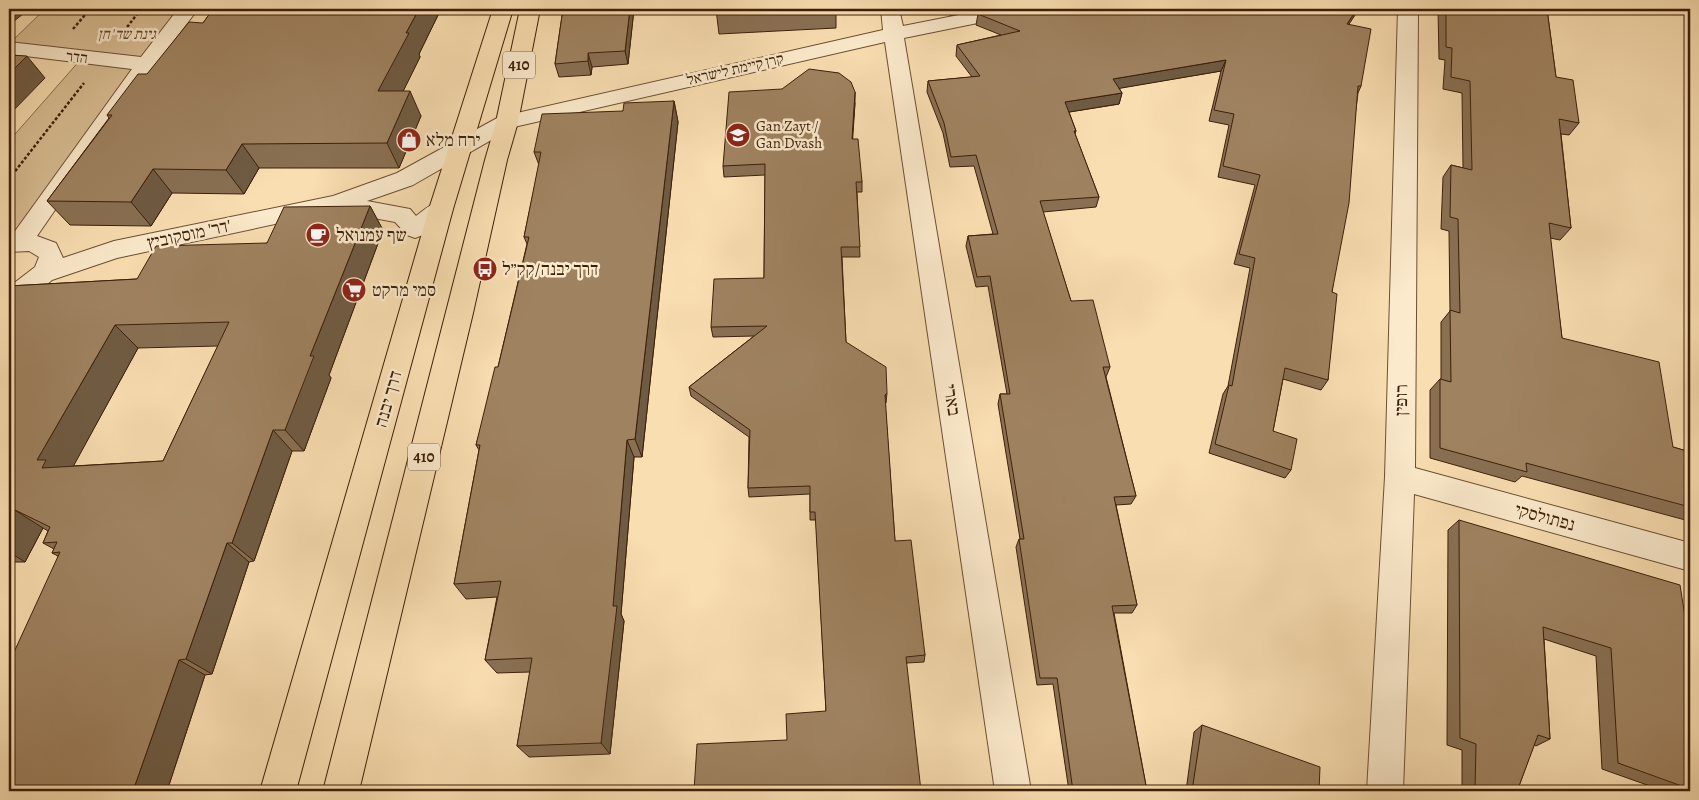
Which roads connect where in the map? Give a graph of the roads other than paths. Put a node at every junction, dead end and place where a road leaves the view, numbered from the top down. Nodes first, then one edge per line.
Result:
1 (188, 9) edge
2 (503, 9) edge
3 (530, 9) edge
4 (1017, 9) edge
5 (1408, 9) edge
6 (892, 21) edge
7 (9, 48) edge
8 (146, 64) junction
9 (507, 122) junction
10 (460, 149) junction
11 (336, 203) junction
12 (441, 209) junction
13 (14, 242) edge
14 (45, 272) junction
15 (9, 299) edge
16 (1400, 477) junction
17 (1690, 557) edge
18 (278, 791) edge
19 (342, 791) edge
20 (1013, 791) edge
21 (1385, 791) edge

1 - 8 street
2 - 10 main road, דרך יבנה / 410
3 - 9 main road, 410
4 - 6 street, קרן קיימת לישראל
5 - 16 street, רופין
6 - 9 street, קרן קיימת לישראל
6 - 20 street, בארי
7 - 8 street, הדר
8 - 13 street
9 - 10 street, קרן קיימת לישראל
9 - 19 main road, 410
10 - 11 street, דר' מוסקוביץ'
10 - 12 main road, דרך יבנה / 410
11 - 12 street, דר' מוסקוביץ'
11 - 14 street, דר' מוסקוביץ'
12 - 18 main road, דרך יבנה / 410
13 - 14 street
14 - 15 street
16 - 17 street, נפתולסקי
16 - 21 street, רופין

